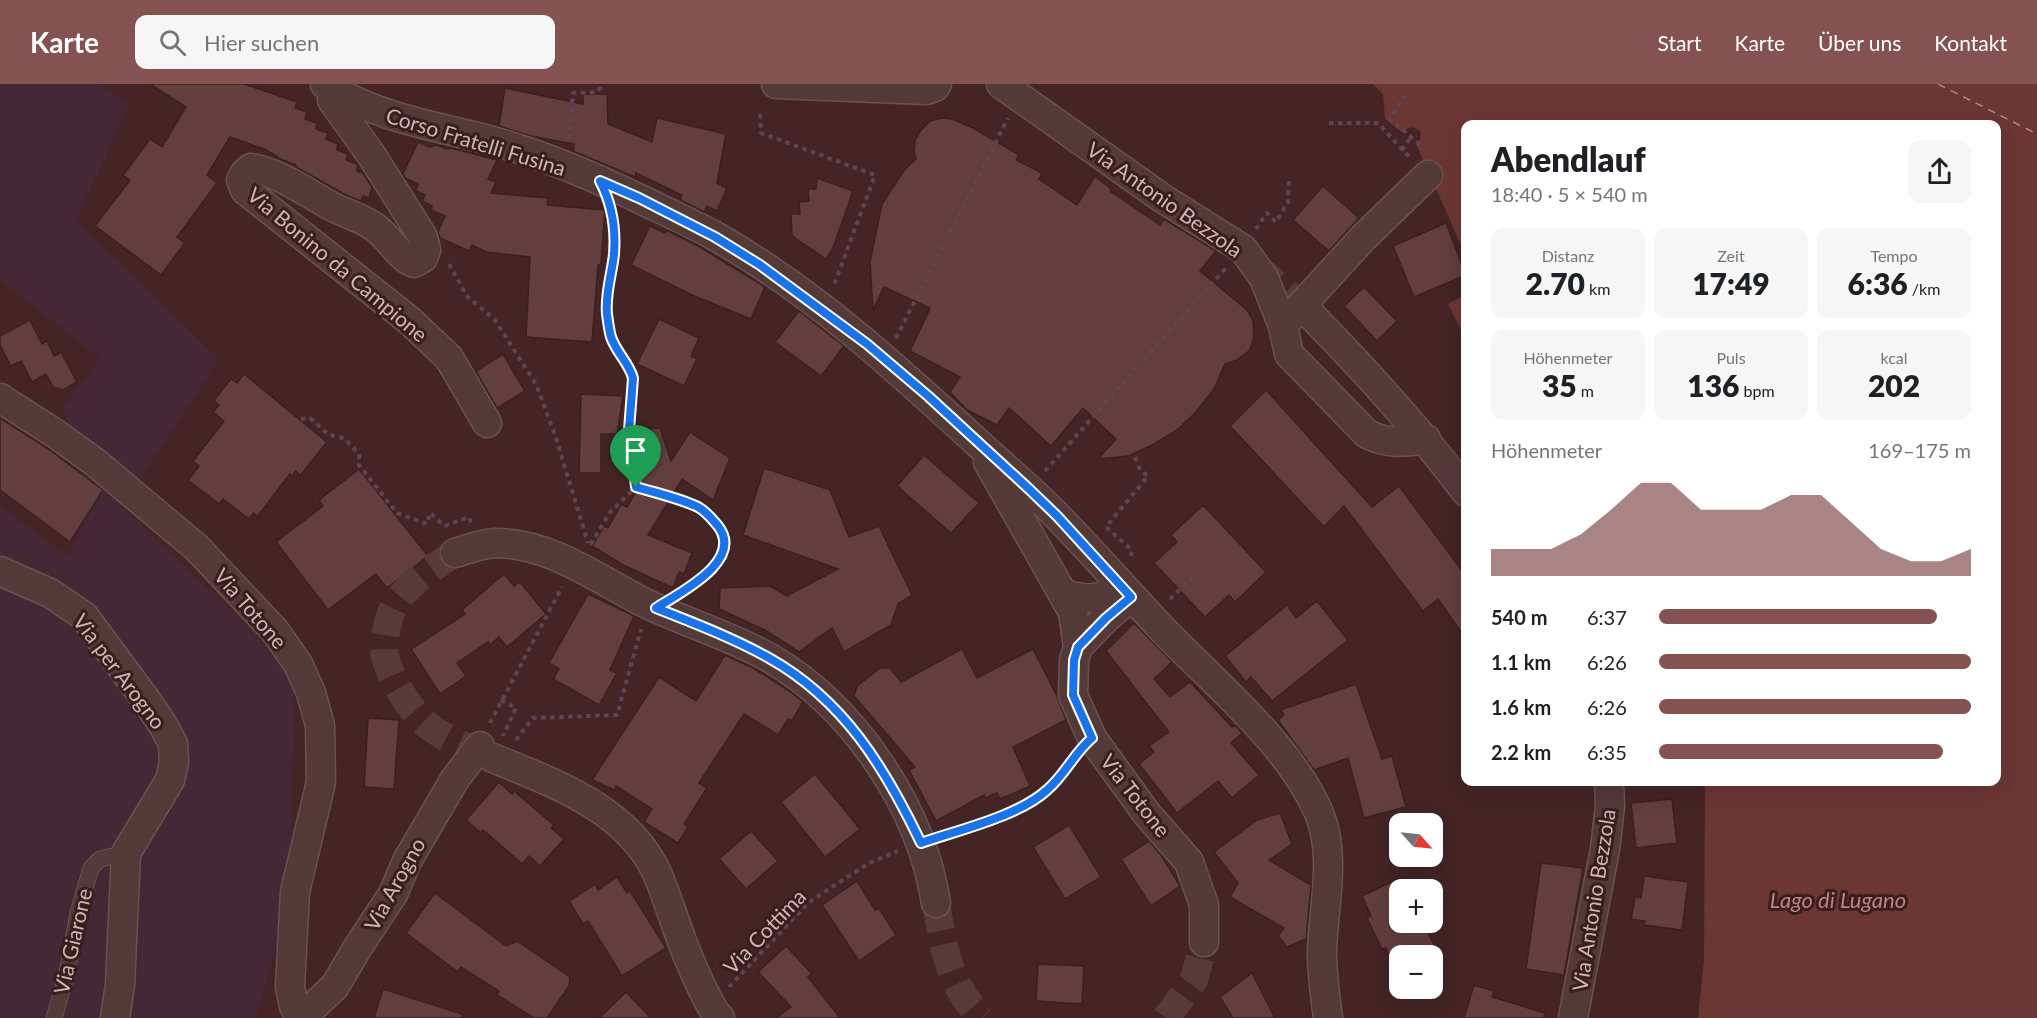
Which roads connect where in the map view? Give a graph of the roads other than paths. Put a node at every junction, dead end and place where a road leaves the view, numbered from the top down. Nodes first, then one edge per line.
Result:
1 (776, 84) edge
2 (937, 84) edge
3 (1001, 84) edge
4 (332, 86) edge
5 (1428, 175) road end
6 (1309, 313) tunnel mouth
7 (1283, 326) junction
8 (0, 398) edge
9 (487, 423) dead end
10 (1425, 439) junction
11 (979, 444) junction
12 (1461, 486) edge
13 (468, 549) tunnel mouth
14 (0, 572) edge
15 (1123, 589) junction
16 (1063, 594) junction
17 (1078, 647) junction
18 (1609, 786) edge
19 (126, 853) junction
20 (936, 903) tunnel mouth
21 (1204, 942) tunnel mouth
22 (54, 1018) edge
23 (116, 1018) edge
24 (300, 1018) edge
25 (305, 1018) edge
26 (720, 1018) edge
27 (1328, 1018) edge
28 (1573, 1018) edge

1 - 2 street
3 - 7 street, Via Antonio Bezzola
4 - 9 street, Via Bonino da Campione
4 - 11 street, Corso Fratelli Fusina
5 - 7 street
6 - 10 street
7 - 10 street, Via Antonio Bezzola
8 - 24 street, Via Totone
10 - 12 street
11 - 15 street, Corso Fratelli Fusina
11 - 16 street, Via Totone
13 - 20 street
14 - 19 street, Via per Arogno
15 - 16 street
15 - 17 street
15 - 27 street, Corso Fratelli Fusina
16 - 17 street, Via Totone
17 - 21 street, Via Totone
18 - 28 street, Via Antonio Bezzola
19 - 22 lane, Via Giarone
19 - 23 street, Via per Arogno
25 - 26 street, Via Arogno

